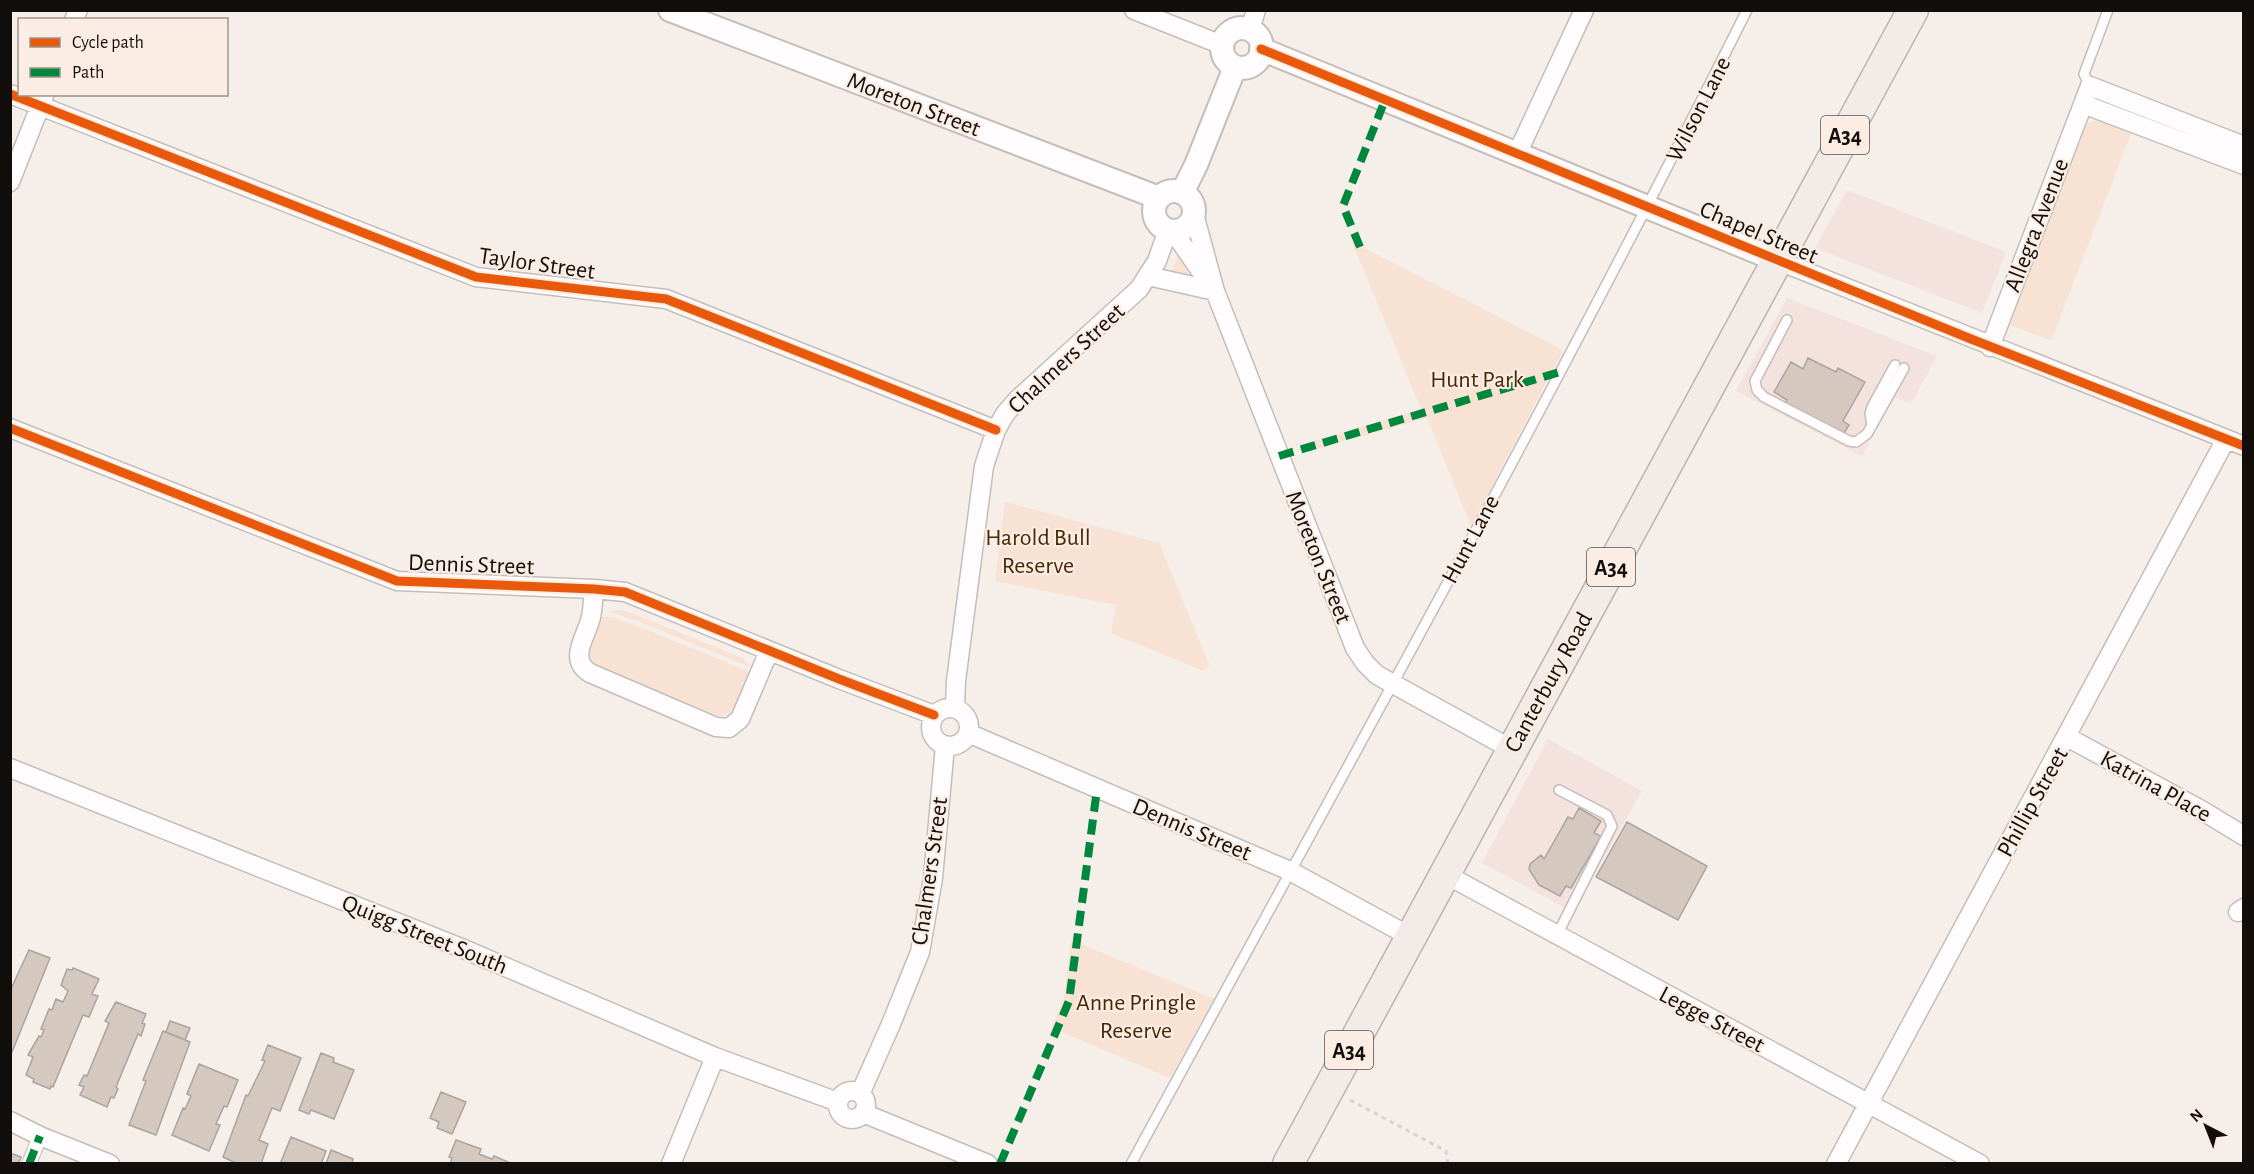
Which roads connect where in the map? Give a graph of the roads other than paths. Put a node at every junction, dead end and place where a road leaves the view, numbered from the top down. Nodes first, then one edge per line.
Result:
1 (670, 10) edge
2 (1134, 10) edge
3 (1584, 10) edge
4 (1748, 10) edge
5 (1913, 10) edge
6 (2108, 10) edge
7 (1256, 30) edge
8 (1222, 45) junction
9 (1235, 67) junction
10 (2090, 86) junction
11 (21, 96) edge
12 (43, 100) edge
13 (2083, 104) junction
14 (2244, 146) edge
15 (1517, 154) junction
16 (2244, 165) edge
17 (10, 182) edge
18 (1182, 193) junction
19 (1159, 198) junction
20 (1649, 207) junction
21 (1194, 214) junction
22 (1170, 231) junction
23 (1779, 261) junction
24 (1148, 276) junction
25 (1215, 291) junction
26 (1787, 320) dead end
27 (1990, 347) junction
28 (1899, 366) dead end
29 (10, 428) edge
30 (996, 430) junction
31 (2226, 439) junction
32 (2244, 446) edge
33 (594, 589) junction
34 (769, 651) junction
35 (1393, 684) junction
36 (955, 708) junction
37 (934, 715) junction
38 (968, 733) junction
39 (2067, 737) junction
40 (945, 746) junction
41 (1511, 749) junction
42 (10, 768) edge
43 (1558, 790) dead end
44 (2244, 837) edge
45 (1290, 871) junction
46 (1445, 874) junction
47 (1557, 935) junction
48 (1411, 937) junction
49 (715, 1057) junction
50 (860, 1094) junction
51 (838, 1102) junction
52 (1869, 1104) junction
53 (863, 1113) junction
54 (10, 1121) edge
55 (10, 1127) edge
56 (40, 1136) junction
57 (29, 1164) edge
58 (110, 1164) edge
59 (671, 1164) edge
60 (988, 1164) edge
61 (1131, 1164) edge
62 (1288, 1164) edge
63 (1836, 1164) edge
64 (1980, 1164) edge

1 - 19 street, Moreton Street
2 - 8 street
3 - 15 street
4 - 20 lane, Wilson Lane
5 - 23 highway, Canterbury Road / A34
6 - 10 lane
7 - 8 street
7 - 9 street
7 - 15 street, Chapel Street
8 - 9 street
9 - 18 street
10 - 13 street, Allegra Avenue
10 - 14 street
11 - 12 street, Taylor Street
12 - 17 street
12 - 30 street, Taylor Street
13 - 16 street
13 - 27 street, Allegra Avenue
15 - 20 street, Chapel Street
18 - 19 street
18 - 21 street
19 - 22 street
20 - 23 street, Chapel Street
20 - 35 lane, Hunt Lane
21 - 22 street
21 - 25 street, Moreton Street
22 - 24 street, Chalmers Street
22 - 25 street, Moreton Street
23 - 27 street, Chapel Street
23 - 41 highway, Canterbury Road / A34
24 - 25 street
24 - 30 street, Chalmers Street
25 - 35 street, Moreton Street
26 - 28 lane
27 - 31 street, Chapel Street
29 - 33 street, Dennis Street
30 - 36 street, Chalmers Street
31 - 32 street, Chapel Street
31 - 39 street, Phillip Street
33 - 34 street, Dennis Street
33 - 34 street
34 - 37 street, Dennis Street
35 - 41 street, Moreton Street
35 - 45 lane, Hunt Lane
36 - 37 street
36 - 38 street
37 - 40 street
38 - 40 street
38 - 45 street, Dennis Street
39 - 44 street, Katrina Place
39 - 52 street, Phillip Street
40 - 50 street, Chalmers Street
41 - 46 highway, Canterbury Road / A34
42 - 49 street, Quigg Street South
43 - 47 lane
45 - 48 street, Dennis Street
45 - 61 lane, Hunt Lane
46 - 47 street, Legge Street
46 - 48 highway, Canterbury Road / A34
47 - 52 street, Legge Street
48 - 62 highway, Canterbury Road / A34
49 - 51 street, Quigg Street South
49 - 59 street
50 - 51 street
50 - 53 street
51 - 53 street
52 - 63 street, Phillip Street
52 - 64 street, Legge Street
53 - 60 street
54 - 56 street
55 - 56 street
56 - 57 street
56 - 58 street

